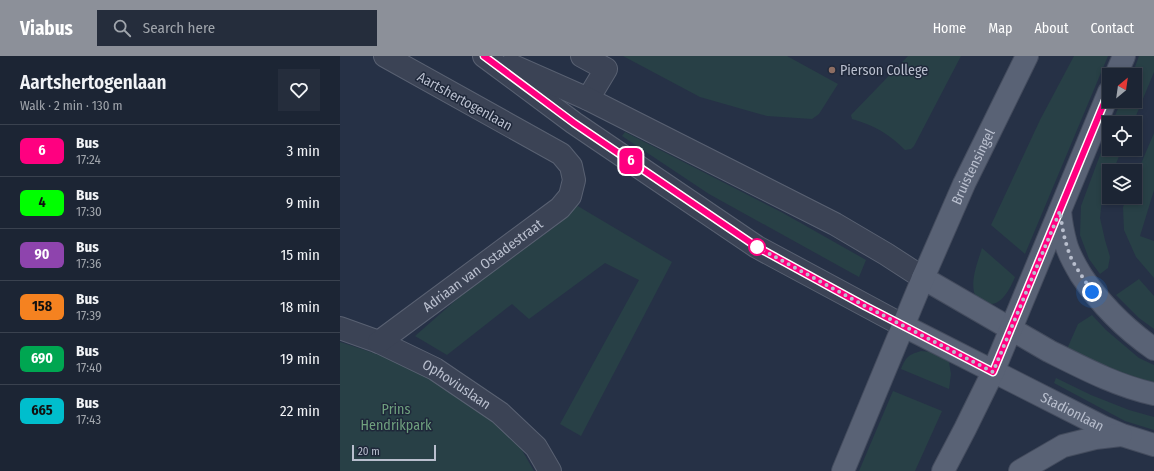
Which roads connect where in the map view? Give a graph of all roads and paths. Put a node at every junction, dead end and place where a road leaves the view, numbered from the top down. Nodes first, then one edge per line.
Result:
1 (385, 56) edge
2 (484, 56) edge
3 (491, 56) edge
4 (582, 56) edge
5 (1026, 56) edge
6 (1124, 56) edge
7 (1119, 68) edge
8 (588, 99) junction
9 (1102, 108) edge
10 (574, 180) joint
11 (1060, 211) junction
12 (923, 278) junction
13 (904, 326) junction
14 (340, 328) edge
15 (1011, 329) junction
16 (379, 342) junction
17 (1154, 349) edge
18 (993, 372) junction
19 (1154, 394) edge
20 (1122, 435) junction
21 (1154, 445) edge
22 (550, 471) edge
23 (843, 471) edge
24 (944, 471) edge
25 (1020, 471) edge

1 - 10 street, Aartshertogenlaan
2 - 13 street
3 - 8 street
4 - 8 street
5 - 12 main road, Bruistensingel
6 - 7 main road
8 - 12 street
9 - 11 main road
10 - 16 street, Adriaan van Ostadestraat
11 - 15 main road
11 - 17 main road
12 - 13 main road, Bruistensingel
12 - 15 main road
13 - 18 main road
13 - 23 main road, Bruistensingel
14 - 16 street, Ophoviuslaan
15 - 18 main road
15 - 19 main road
16 - 22 street, Ophoviuslaan
18 - 20 main road, Stadionlaan
18 - 24 main road
20 - 21 main road, Stadionlaan
20 - 25 main road

